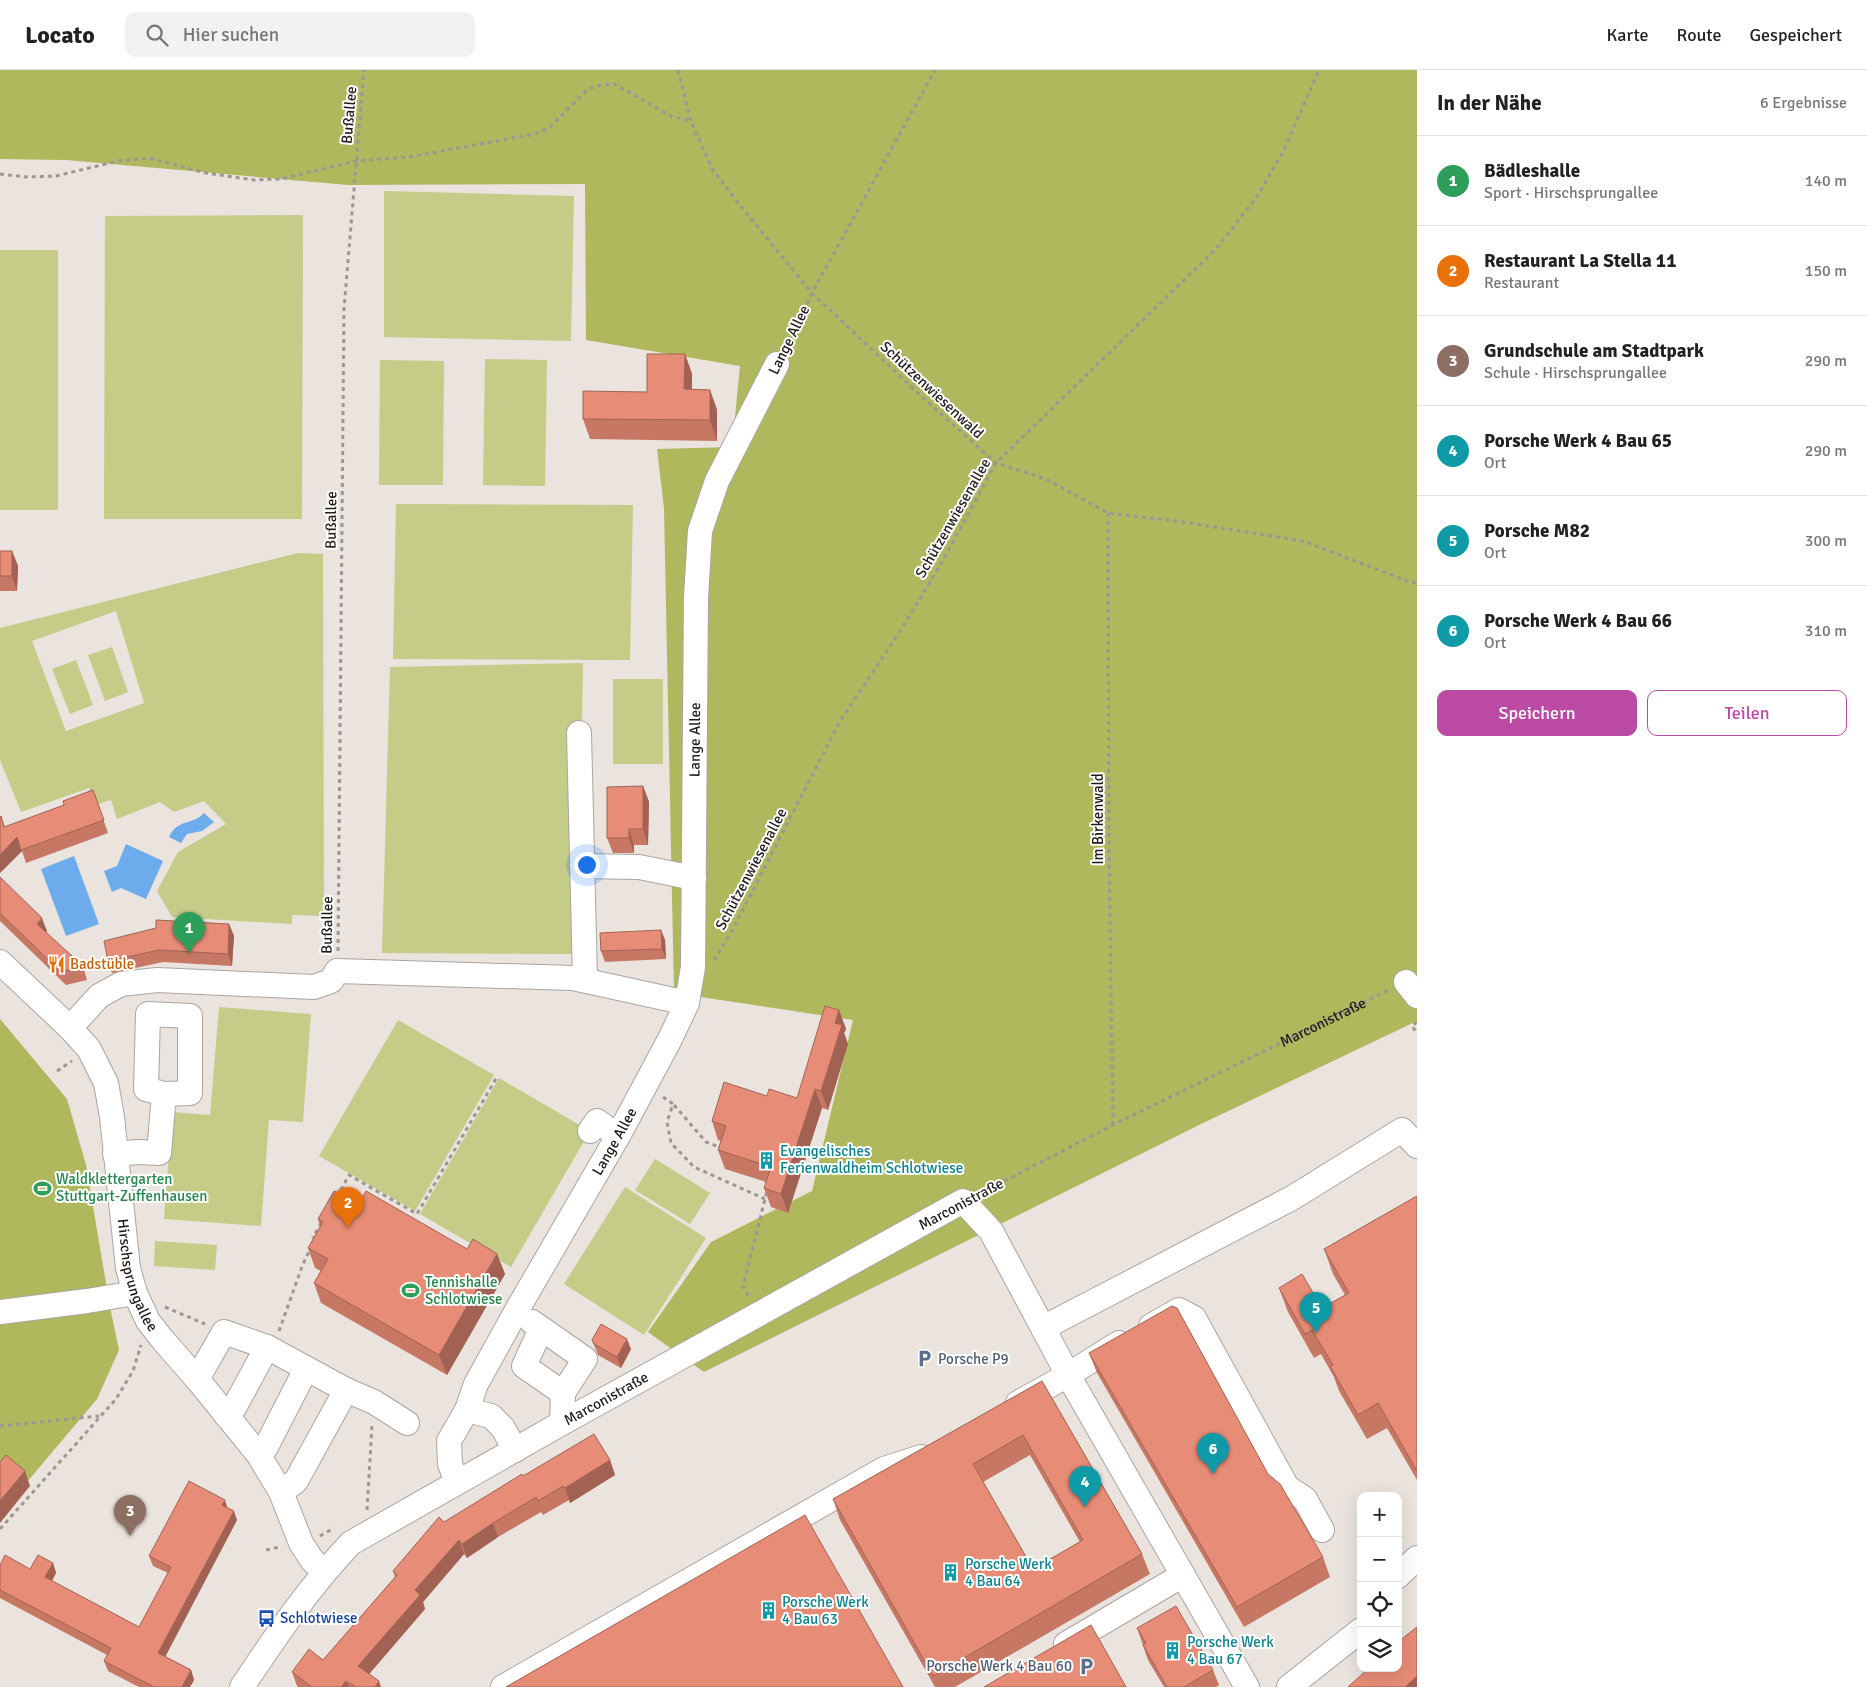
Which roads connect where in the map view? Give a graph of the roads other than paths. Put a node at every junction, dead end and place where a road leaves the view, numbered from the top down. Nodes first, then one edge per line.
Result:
1 (777, 364) road end
2 (579, 733) dead end
3 (582, 866) junction
4 (694, 878) junction
5 (0, 962) edge
6 (585, 980) junction
7 (687, 1003) junction
8 (70, 1028) junction
9 (164, 1094) dead end
10 (590, 1131) dead end
11 (618, 1136) junction
12 (1417, 1146) edge
13 (114, 1154) junction
14 (135, 1292) junction
15 (0, 1312) edge
16 (1043, 1328) junction
17 (270, 1348) junction
18 (306, 1369) junction
19 (1068, 1375) junction
20 (197, 1379) junction
21 (346, 1390) junction
22 (563, 1393) junction
23 (468, 1410) junction
24 (1002, 1413) edge
25 (226, 1415) junction
26 (407, 1422) dead end
27 (562, 1423) junction
28 (943, 1446) edge
29 (515, 1450) junction
30 (258, 1454) junction
31 (457, 1482) junction
32 (280, 1492) junction
33 (1322, 1530) dead end
34 (1417, 1558) edge
35 (324, 1572) junction
36 (1402, 1572) edge
37 (1183, 1575) junction
38 (1357, 1633) edge
39 (1051, 1653) edge
40 (242, 1687) edge
41 (503, 1687) edge
42 (1246, 1687) edge
43 (1289, 1687) edge

1 - 4 street, Lange Allee
2 - 3 street
3 - 4 street
3 - 6 street
4 - 7 street, Lange Allee
5 - 8 street, Hirschsprungallee
6 - 7 street
6 - 8 street
7 - 11 street, Lange Allee
8 - 13 street, Hirschsprungallee
9 - 13 street
10 - 11 street
11 - 23 street, Lange Allee
12 - 16 street
13 - 14 street, Hirschsprungallee
14 - 15 street
14 - 20 street, Hirschsprungallee
16 - 19 street
16 - 27 street, Marconistraße
17 - 18 street
17 - 20 street
17 - 25 street
18 - 21 street
18 - 30 street
19 - 24 street
19 - 33 street
19 - 37 street
20 - 25 street, Hirschsprungallee
21 - 26 street
21 - 32 street
22 - 22 street
22 - 27 street
23 - 29 street
23 - 31 street
25 - 30 street, Hirschsprungallee
27 - 29 street, Marconistraße
28 - 41 street
29 - 31 street, Marconistraße
30 - 32 street, Hirschsprungallee
31 - 35 street, Marconistraße
32 - 35 street, Hirschsprungallee
34 - 36 street
35 - 40 street, Marconistraße
37 - 39 street
37 - 42 street
38 - 43 street

